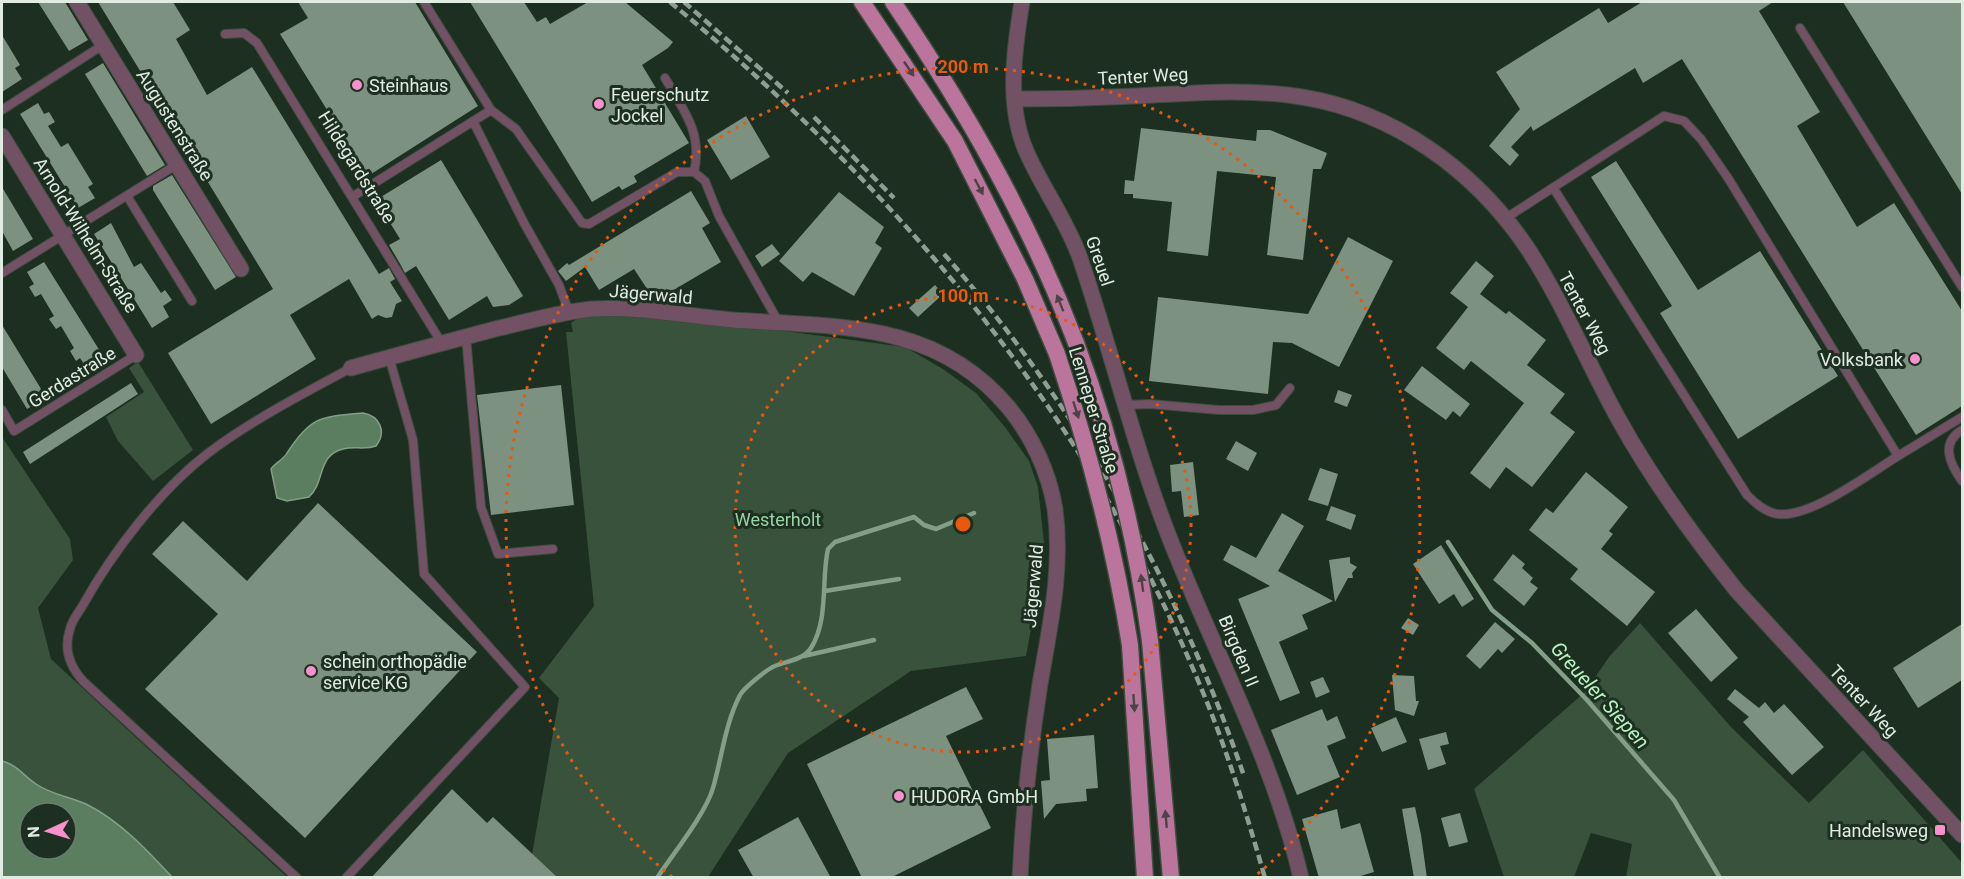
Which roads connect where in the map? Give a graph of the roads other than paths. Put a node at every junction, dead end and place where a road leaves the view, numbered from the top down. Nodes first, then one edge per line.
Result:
1 (77, 2) edge
2 (424, 2) edge
3 (862, 2) edge
4 (892, 2) edge
5 (1022, 6) edge
6 (1800, 28) dead end
7 (225, 34) dead end
8 (102, 45) junction
9 (665, 78) dead end
10 (1015, 99) junction
11 (2, 110) edge
12 (491, 110) junction
13 (473, 121) junction
14 (2, 136) edge
15 (176, 165) junction
16 (694, 172) junction
17 (1554, 189) junction
18 (127, 196) junction
19 (352, 196) junction
20 (1506, 218) junction
21 (63, 235) junction
22 (241, 269) dead end
23 (2, 273) edge
24 (1962, 287) edge
25 (192, 301) dead end
26 (572, 312) junction
27 (779, 323) junction
28 (466, 337) junction
29 (441, 342) junction
30 (136, 355) joint
31 (389, 357) junction
32 (351, 368) joint
33 (1290, 388) dead end
34 (1124, 405) junction
35 (2, 410) edge
36 (1962, 417) edge
37 (1962, 430) edge
38 (1136, 442) joint
39 (1898, 456) junction
40 (1962, 481) edge
41 (553, 549) dead end
42 (1962, 835) edge
43 (297, 878) edge
44 (346, 878) edge
45 (1020, 878) edge
46 (1145, 878) edge
47 (1171, 878) edge
48 (1300, 878) edge

1 - 8 street, Augustenstraße
2 - 12 lane
3 -> 46 main road, Lenneper Straße, bridge
47 -> 4 main road, Lenneper Straße, bridge
5 - 10 street, Greuel
6 - 24 lane
7 - 19 lane, Hildegardstraße
8 - 11 lane
8 - 15 street, Augustenstraße
9 - 16 lane
10 - 20 street, Tenter Weg
10 - 34 street, Greuel
12 - 13 lane
12 - 16 lane
13 - 19 lane
13 - 26 lane
14 - 21 street, Arnold-Wilhelm-Straße
15 - 18 lane
15 - 22 street, Augustenstraße
16 - 27 lane
17 - 20 lane
17 - 39 lane
17 - 39 lane
18 - 21 lane
18 - 25 lane
19 - 29 lane, Hildegardstraße
20 - 42 street, Tenter Weg
21 - 23 lane
21 - 30 street, Arnold-Wilhelm-Straße
26 - 27 street, Jägerwald
26 - 28 street
27 - 45 street, Jägerwald
28 - 29 street
28 - 41 lane
29 - 31 street
30 - 35 lane, Gerdastraße
31 - 32 street
31 - 44 lane
32 - 43 lane
33 - 34 lane
34 - 38 street, Greuel
36 - 39 lane
37 - 40 lane
38 - 48 street, Birgden II

